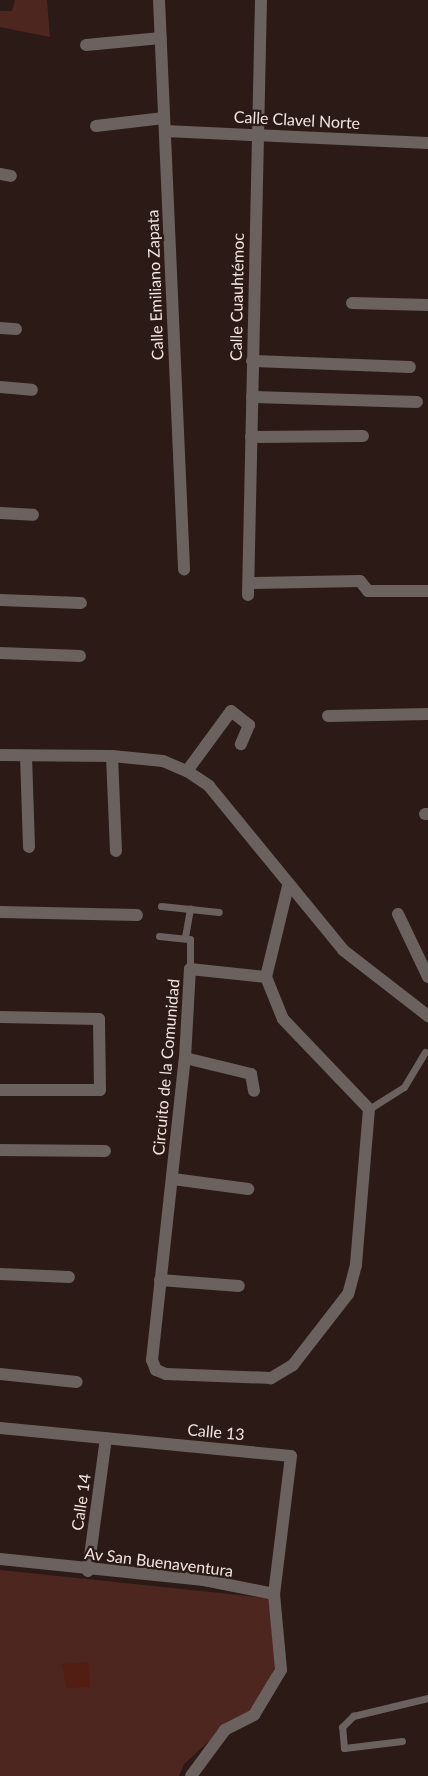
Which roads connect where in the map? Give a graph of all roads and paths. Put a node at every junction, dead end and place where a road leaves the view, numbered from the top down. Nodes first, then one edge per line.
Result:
1 (160, 0) edge
2 (261, 0) edge
3 (161, 38) junction
4 (86, 45) dead end
5 (165, 124) junction
6 (96, 126) dead end
7 (255, 134) junction
8 (428, 143) edge
9 (352, 303) dead end
10 (428, 304) edge
11 (0, 328) edge
12 (16, 329) dead end
13 (252, 360) junction
14 (410, 367) dead end
15 (0, 387) edge
16 (32, 390) dead end
17 (252, 397) junction
18 (416, 402) dead end
19 (363, 436) dead end
20 (251, 437) junction
21 (0, 512) edge
22 (33, 516) dead end
23 (184, 569) dead end
24 (428, 591) edge
25 (0, 600) edge
26 (81, 603) dead end
27 (0, 653) edge
28 (80, 656) dead end
29 (428, 714) edge
30 (328, 716) dead end
31 (241, 744) dead end
32 (0, 755) edge
33 (26, 756) junction
34 (112, 756) junction
35 (187, 770) junction
36 (29, 847) dead end
37 (116, 851) dead end
38 (288, 886) junction
39 (161, 906) dead end
40 (190, 908) junction
41 (0, 912) edge
42 (219, 912) dead end
43 (398, 914) dead end
44 (137, 915) dead end
45 (159, 936) dead end
46 (185, 937) junction
47 (190, 969) junction
48 (266, 977) junction
49 (428, 977) edge
50 (428, 1016) edge
51 (0, 1017) edge
52 (425, 1052) dead end
53 (185, 1058) junction
54 (0, 1090) edge
55 (254, 1091) dead end
56 (369, 1109) junction
57 (0, 1150) edge
58 (105, 1151) dead end
59 (173, 1179) junction
60 (248, 1190) dead end
61 (0, 1274) edge
62 (69, 1278) dead end
63 (160, 1280) junction
64 (239, 1286) dead end
65 (0, 1374) edge
66 (76, 1382) dead end
67 (0, 1428) edge
68 (106, 1438) junction
69 (0, 1560) edge
70 (88, 1571) junction
71 (274, 1594) junction
72 (428, 1698) edge
73 (402, 1741) dead end
74 (191, 1776) edge

1 - 3 street, Calle Emiliano Zapata
2 - 7 street, Calle Cuauhtémoc
3 - 4 street
3 - 5 street, Calle Emiliano Zapata
5 - 6 street, Calle Clavel Norte
5 - 7 street, Calle Clavel Norte
5 - 23 street, Calle Emiliano Zapata
7 - 8 street, Calle Clavel Norte
7 - 13 street, Calle Cuauhtémoc
9 - 10 street
11 - 12 street
13 - 14 street
13 - 17 street, Calle Cuauhtémoc
15 - 16 street
17 - 18 street
17 - 20 street, Calle Cuauhtémoc
19 - 20 street
20 - 24 street, Calle Cuauhtémoc
21 - 22 street
25 - 26 street
27 - 28 street
29 - 30 street
31 - 35 street
32 - 33 street
33 - 34 street
33 - 36 street
34 - 35 street
34 - 37 street
35 - 38 street
38 - 48 street
38 - 50 street
39 - 40 lane
40 - 42 lane
40 - 46 lane
41 - 44 street
43 - 49 street
45 - 46 lane
46 - 47 lane
47 - 48 street, Circuito de la Comunidad
47 - 53 street, Circuito de la Comunidad
48 - 56 street
51 - 54 street
52 - 56 lane
53 - 55 street
53 - 59 street, Circuito de la Comunidad
56 - 63 street, Circuito de la Comunidad
57 - 58 street
59 - 60 street
59 - 63 street, Circuito de la Comunidad
61 - 62 street
63 - 64 street
65 - 66 street
67 - 68 street, Calle 13
68 - 70 street, Calle 14
68 - 71 street, Calle 13
69 - 70 street, Av San Buenaventura
70 - 71 street, Av San Buenaventura
71 - 74 street
72 - 73 lane

